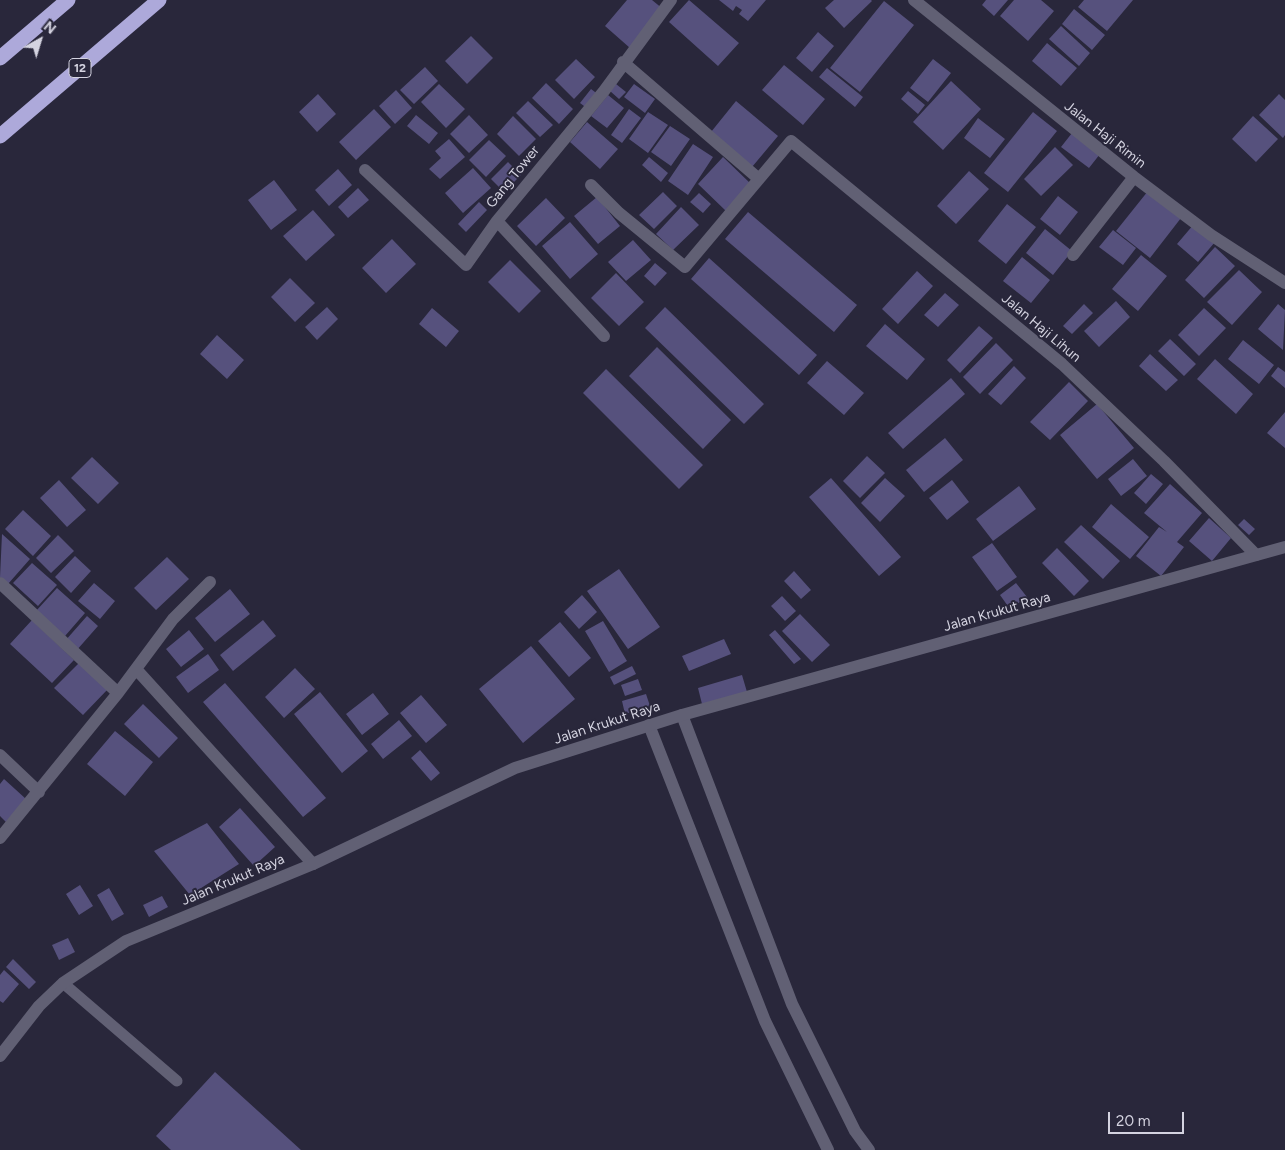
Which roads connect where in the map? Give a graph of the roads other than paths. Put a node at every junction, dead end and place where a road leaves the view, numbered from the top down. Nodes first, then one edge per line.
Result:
1 (68, 0) edge
2 (159, 0) edge
3 (671, 0) edge
4 (914, 0) edge
5 (0, 58) edge
6 (623, 62) junction
7 (0, 136) edge
8 (365, 170) dead end
9 (1134, 177) junction
10 (759, 179) junction
11 (591, 185) dead end
12 (497, 221) junction
13 (1074, 255) dead end
14 (1285, 283) edge
15 (604, 336) dead end
16 (1285, 547) edge
17 (1256, 555) junction
18 (210, 582) dead end
19 (0, 583) edge
20 (136, 669) junction
21 (118, 693) junction
22 (682, 715) junction
23 (649, 725) junction
24 (0, 755) edge
25 (39, 792) junction
26 (0, 838) edge
27 (313, 864) junction
28 (64, 983) junction
29 (0, 1056) edge
30 (177, 1081) dead end
31 (828, 1150) edge
32 (869, 1150) edge

1 - 5 highway
2 - 7 highway, 12
3 - 6 street, Gang Tower
4 - 9 street, Jalan Haji Rimin
6 - 10 street
6 - 12 street, Gang Tower
8 - 12 street, Gang Tower
9 - 13 street
9 - 14 street, Jalan Haji Rimin
10 - 11 street
10 - 17 street, Jalan Haji Lihun
12 - 15 street
16 - 17 street, Jalan Krukut Raya
17 - 22 street, Jalan Krukut Raya
18 - 20 street
19 - 21 street
20 - 21 street
20 - 27 street
21 - 25 street
22 - 23 street, Jalan Krukut Raya
22 - 32 street
23 - 27 street, Jalan Krukut Raya
23 - 31 street
24 - 25 street
25 - 26 street
27 - 28 street, Jalan Krukut Raya
28 - 29 street, Jalan Krukut Raya
28 - 30 lane

